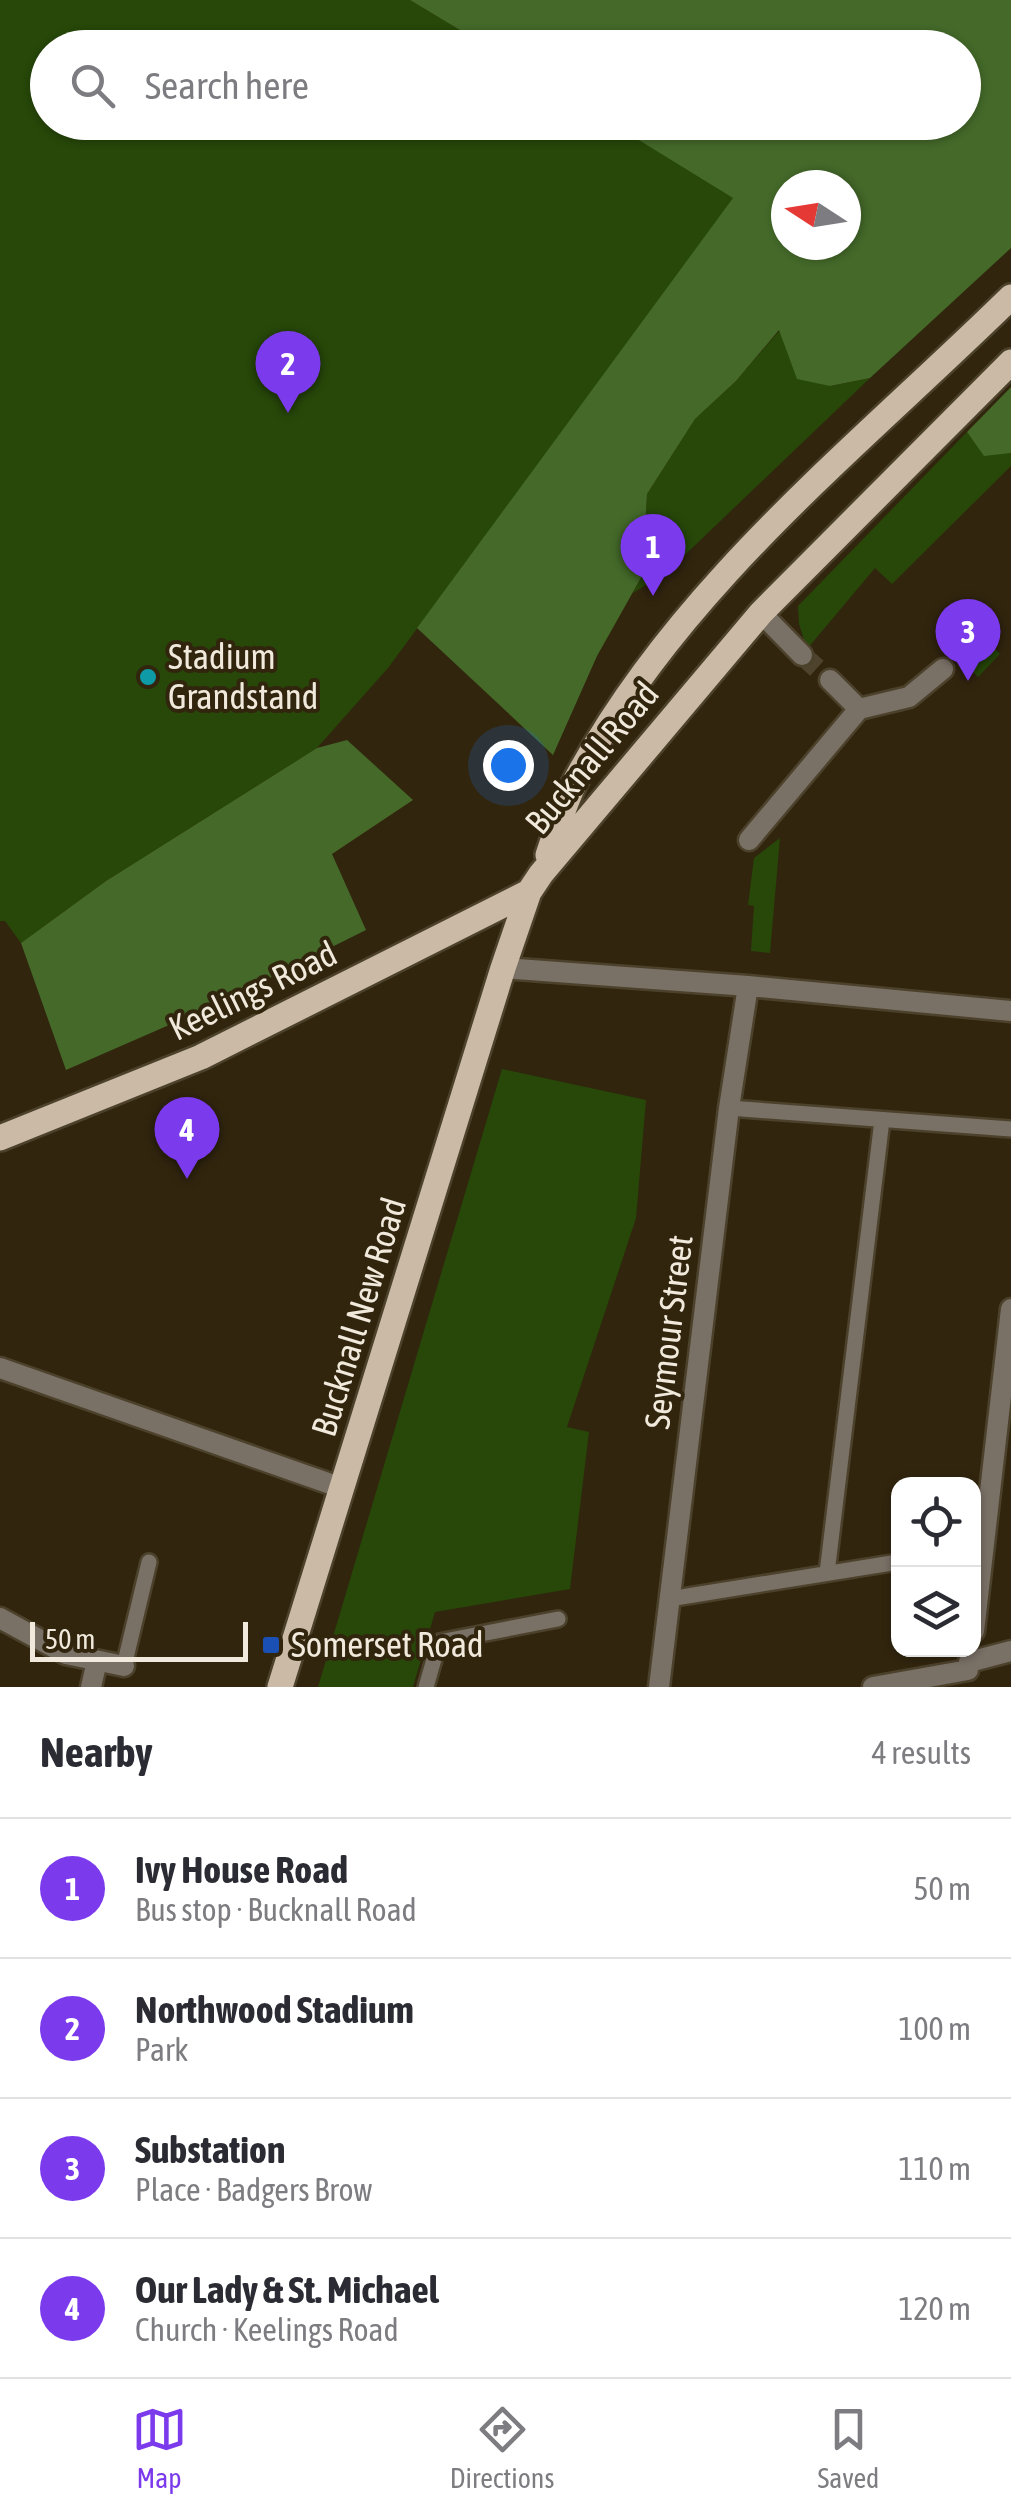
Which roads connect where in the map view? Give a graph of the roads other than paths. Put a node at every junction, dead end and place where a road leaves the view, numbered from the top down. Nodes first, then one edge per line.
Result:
1 (1011, 297) edge
2 (1011, 362) edge
3 (761, 613) junction
4 (802, 655) tunnel mouth
5 (942, 669) dead end
6 (830, 680) tunnel mouth
7 (859, 709) junction
8 (749, 840) dead end
9 (535, 883) junction
10 (503, 968) junction
11 (748, 986) junction
12 (1011, 1011) edge
13 (729, 1108) junction
14 (882, 1120) junction
15 (1011, 1130) edge
16 (0, 1138) edge
17 (1011, 1309) edge
18 (1008, 1361) edge
19 (0, 1368) edge
20 (1003, 1450) edge
21 (342, 1488) junction
22 (981, 1541) edge
23 (148, 1562) dead end
24 (891, 1563) edge
25 (827, 1573) junction
26 (668, 1599) junction
27 (0, 1618) edge
28 (558, 1619) dead end
29 (1011, 1651) edge
30 (98, 1661) junction
31 (124, 1666) joint
32 (969, 1667) edge
33 (91, 1687) edge
34 (280, 1687) edge
35 (426, 1687) edge
36 (658, 1687) edge
37 (872, 1687) edge

1 - 9 main road, Bucknall Road
2 - 3 main road, Bucknall Road
3 - 4 street
3 - 9 main road, Bucknall Road
5 - 7 street
6 - 7 street
7 - 8 street
9 - 10 main road, Bucknall New Road
9 - 16 main road, Keelings Road
10 - 11 street
10 - 21 main road, Bucknall New Road
11 - 12 street
11 - 13 street, Seymour Street
13 - 14 lane
13 - 26 street, Seymour Street
14 - 15 lane
14 - 25 lane
17 - 18 street
18 - 20 street
19 - 21 street
20 - 22 street
21 - 34 main road, Bucknall New Road
23 - 31 lane
24 - 25 lane
25 - 26 lane
26 - 36 street, Seymour Street
27 - 30 street
28 - 35 lane
29 - 32 street
30 - 31 street
30 - 33 street
32 - 37 street

